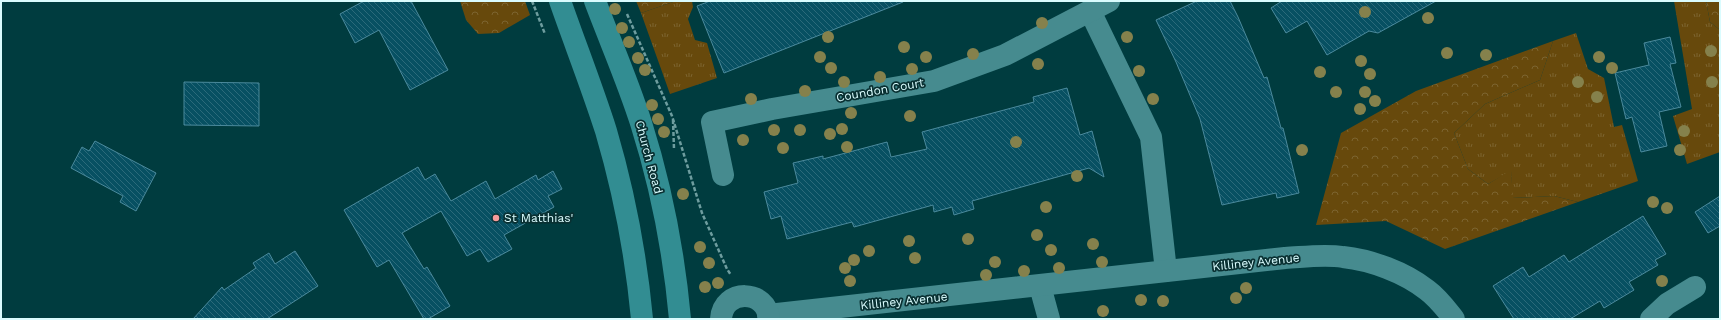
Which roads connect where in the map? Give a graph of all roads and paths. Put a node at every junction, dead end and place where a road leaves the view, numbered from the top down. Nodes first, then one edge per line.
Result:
1 (532, 1) edge
2 (560, 1) edge
3 (595, 1) edge
4 (1109, 1) edge
5 (624, 7) dead end
6 (1090, 11) junction
7 (542, 28) dead end
8 (723, 175) dead end
9 (1166, 271) junction
10 (1040, 286) junction
11 (1695, 287) dead end
12 (747, 296) junction
13 (769, 317) edge
14 (642, 319) edge
15 (680, 319) edge
16 (721, 319) edge
17 (1049, 319) edge
18 (1454, 319) edge
19 (1651, 319) edge

1 - 7 path
2 - 14 main road
3 - 15 main road, Church Road
4 - 6 street, Coundon Court
5 - 12 path
6 - 8 street, Coundon Court
6 - 9 street
9 - 10 street, Killiney Avenue
9 - 18 street, Killiney Avenue
10 - 13 street, Killiney Avenue
10 - 17 street
11 - 19 street
12 - 13 street, Killiney Avenue
12 - 16 street

